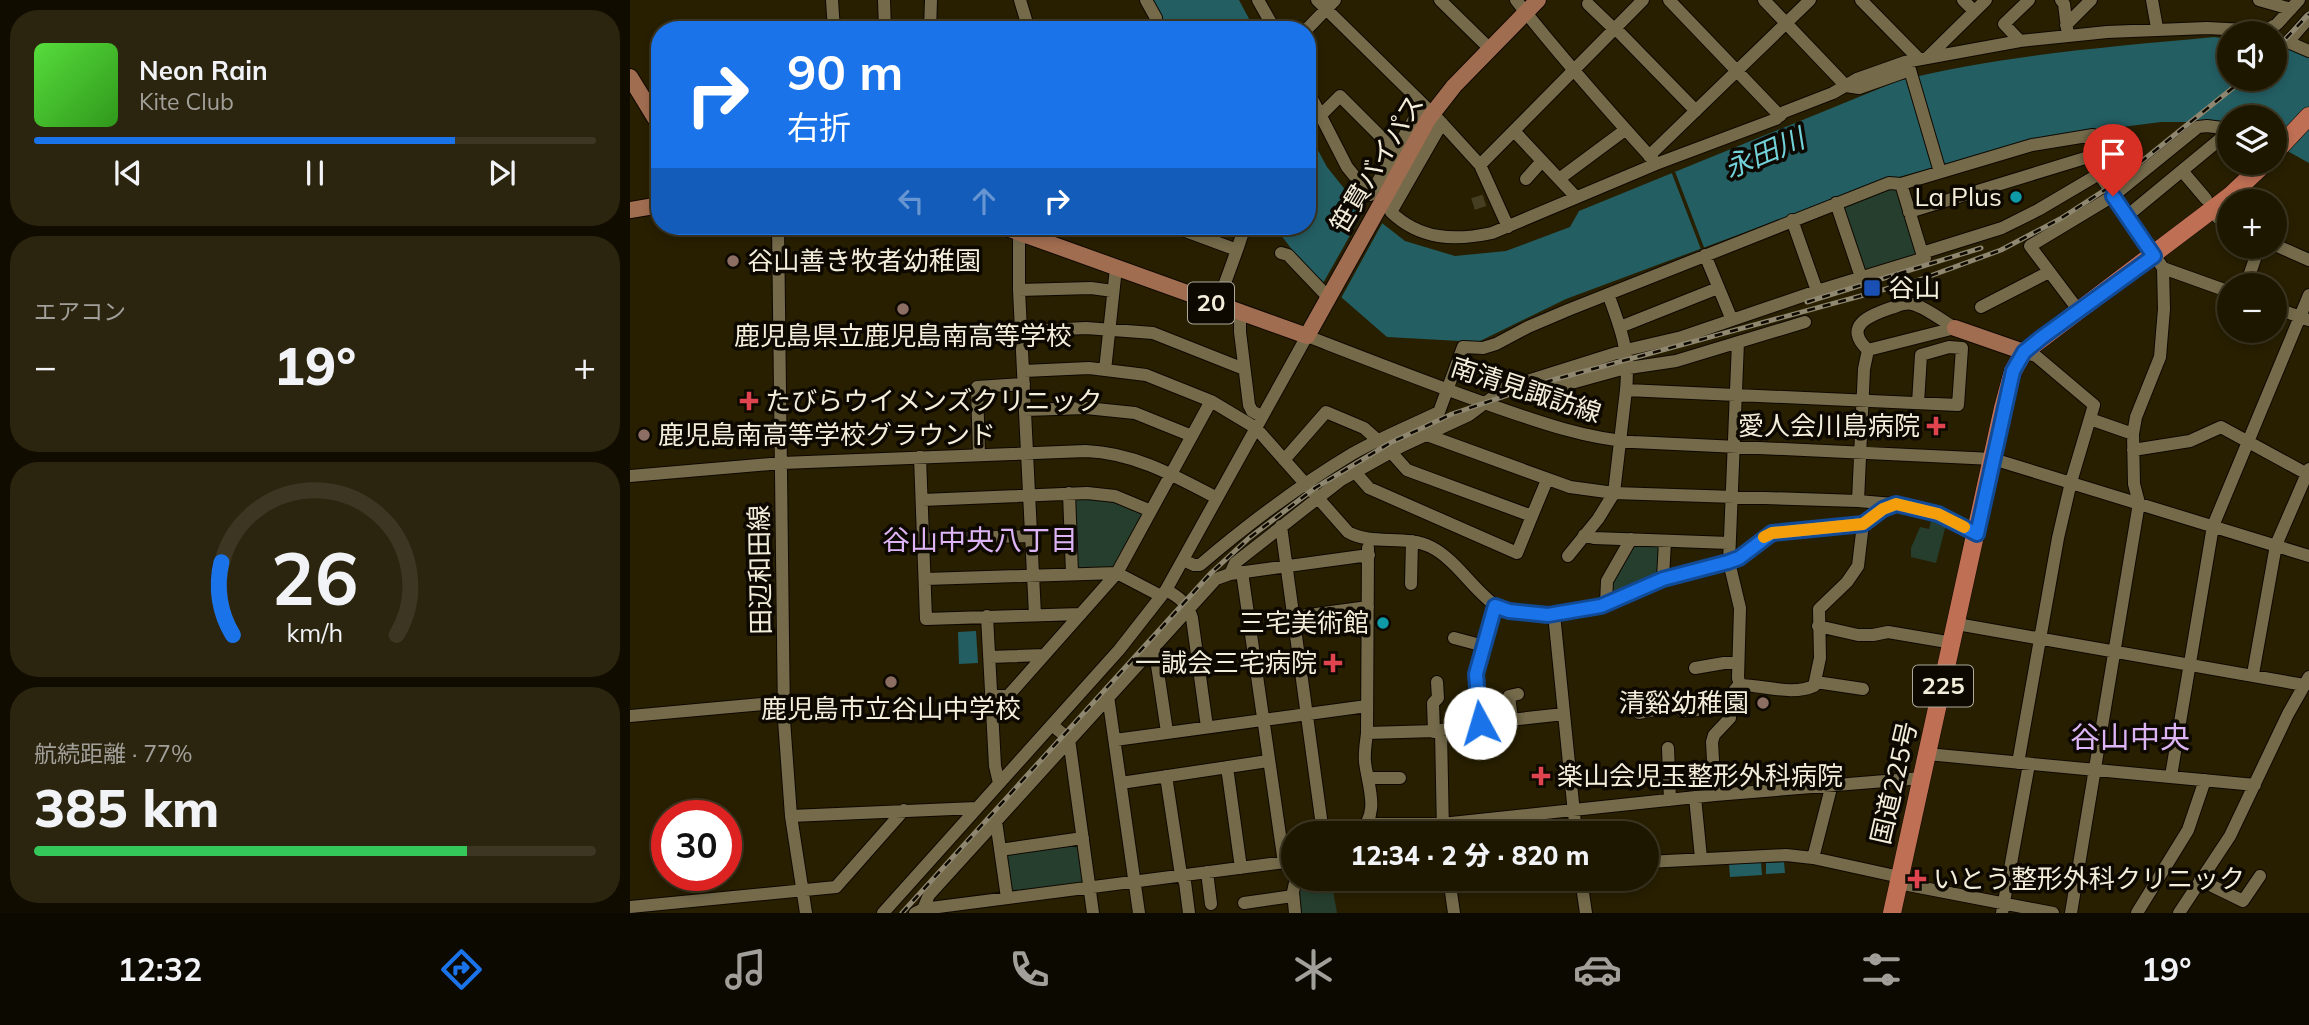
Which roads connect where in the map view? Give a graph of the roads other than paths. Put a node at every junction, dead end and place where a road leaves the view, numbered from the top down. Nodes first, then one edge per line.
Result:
1 (832, 0) edge
2 (884, 0) edge
3 (931, 0) edge
4 (1020, 0) edge
5 (1146, 0) edge
6 (1251, 0) edge
7 (1258, 0) edge
8 (1440, 0) edge
9 (1538, 0) edge
10 (1643, 0) edge
11 (1668, 0) edge
12 (1764, 0) edge
13 (1810, 0) edge
14 (1861, 0) edge
15 (1963, 0) edge
16 (1986, 0) edge
17 (2029, 0) edge
18 (2061, 0) edge
19 (2091, 0) edge
20 (2152, 0) edge
21 (2259, 0) edge
22 (1326, 3) edge
23 (1588, 4) dead end
24 (2295, 4) edge
25 (1521, 6) edge
26 (1975, 11) junction
27 (2309, 18) edge
28 (833, 21) edge
29 (885, 21) edge
30 (930, 21) edge
31 (1026, 21) edge
32 (1154, 21) edge
33 (1262, 21) edge
34 (1270, 21) edge
35 (1313, 21) edge
36 (1787, 23) junction
37 (2157, 28) junction
38 (1615, 29) junction
39 (2067, 31) junction
40 (2020, 40) junction
41 (1490, 50) junction
42 (2309, 51) edge
43 (1923, 59) junction
44 (1573, 71) junction
45 (1737, 71) junction
46 (630, 77) edge
47 (1846, 86) junction
48 (651, 97) edge
49 (1316, 108) edge
50 (1696, 111) junction
51 (1432, 114) junction
52 (1320, 116) junction
53 (1780, 116) junction
54 (2309, 116) edge
55 (1316, 121) edge
56 (2217, 128) edge
57 (1625, 130) junction
58 (1514, 131) junction
59 (2287, 139) edge
60 (2217, 142) edge
61 (1394, 150) junction
62 (2095, 155) junction
63 (1653, 160) junction
64 (1542, 161) junction
65 (1480, 165) junction
66 (1940, 172) junction
67 (2183, 172) junction
68 (2099, 174) junction
69 (2246, 175) edge
70 (1559, 178) junction
71 (1526, 179) dead end
72 (1901, 184) junction
73 (2113, 196) junction
74 (1576, 197) junction
75 (1836, 204) junction
76 (2208, 205) junction
77 (651, 206) edge
78 (1378, 208) junction
79 (630, 209) edge
80 (1909, 212) junction
81 (2127, 216) junction
82 (2217, 216) edge
83 (1792, 220) junction
84 (1508, 227) junction
85 (778, 235) edge
86 (1018, 235) edge
87 (1033, 235) edge
88 (1196, 235) edge
89 (1242, 235) edge
90 (1237, 250) junction
91 (2287, 250) edge
92 (1280, 253) dead end
93 (1922, 253) junction
94 (1705, 255) junction
95 (2309, 260) edge
96 (2159, 262) junction
97 (1116, 268) junction
98 (2049, 272) junction
99 (1861, 277) junction
100 (2217, 287) edge
101 (1718, 288) junction
102 (1019, 290) junction
103 (1113, 291) junction
104 (1817, 291) junction
105 (1608, 294) junction
106 (2309, 295) edge
107 (1328, 297) junction
108 (1217, 305) junction
109 (1981, 307) dead end
110 (2079, 311) junction
111 (2287, 312) edge
112 (1240, 313) junction
113 (1930, 313) junction
114 (2305, 318) edge
115 (1732, 320) junction
116 (1805, 322) dead end
117 (1620, 327) junction
118 (1955, 328) junction
119 (1109, 330) junction
120 (1021, 331) junction
121 (1927, 334) junction
122 (1307, 336) junction
123 (1738, 342) junction
124 (1626, 350) junction
125 (1868, 350) junction
126 (2024, 352) junction
127 (1628, 368) junction
128 (1244, 369) junction
129 (1105, 370) junction
130 (1024, 377) junction
131 (1447, 390) junction
132 (1626, 390) junction
133 (1736, 395) junction
134 (1524, 396) dead end
135 (1211, 401) junction
136 (1863, 401) junction
137 (1485, 403) junction
138 (1919, 403) junction
139 (1026, 410) junction
140 (2090, 419) junction
141 (1259, 422) junction
142 (1427, 435) junction
143 (2133, 435) junction
144 (1192, 436) junction
145 (1378, 441) junction
146 (1621, 441) junction
147 (2248, 442) junction
148 (1734, 446) junction
149 (2133, 450) junction
150 (1860, 451) junction
151 (1391, 452) junction
152 (1027, 453) junction
153 (979, 455) junction
154 (920, 457) junction
155 (1993, 459) junction
156 (1284, 460) junction
157 (782, 463) junction
158 (1355, 472) junction
159 (2308, 472) edge
160 (1171, 474) junction
161 (630, 476) edge
162 (1547, 480) junction
163 (2071, 481) junction
164 (1305, 484) junction
165 (1614, 493) junction
166 (1069, 494) junction
167 (1030, 495) junction
168 (1317, 497) junction
169 (1731, 497) junction
170 (1217, 498) junction
171 (922, 500) junction
172 (1858, 501) junction
173 (2138, 503) junction
174 (1896, 504) junction
175 (1151, 511) junction
176 (1532, 516) junction
177 (1863, 524) junction
178 (1281, 526) junction
179 (2213, 526) junction
180 (1584, 534) junction
181 (1977, 534) junction
182 (1031, 536) junction
183 (1368, 538) junction
184 (924, 539) junction
185 (1631, 539) junction
186 (1412, 541) junction
187 (1665, 541) junction
188 (1729, 543) junction
189 (2276, 545) junction
190 (1368, 555) junction
191 (1568, 556) dead end
192 (2309, 556) edge
193 (1183, 560) junction
194 (1728, 562) junction
195 (1287, 566) junction
196 (1072, 573) junction
197 (1117, 573) junction
198 (1236, 573) junction
199 (1033, 574) junction
200 (925, 579) junction
201 (1663, 579) junction
202 (1410, 584) dead end
203 (1163, 593) junction
204 (1606, 604) junction
205 (1495, 606) junction
206 (1368, 607) junction
207 (1189, 608) junction
208 (1081, 614) junction
209 (1554, 614) junction
210 (1035, 615) junction
211 (987, 616) junction
212 (1294, 617) junction
213 (1957, 624) junction
214 (1818, 626) junction
215 (1454, 638) dead end
216 (2039, 638) junction
217 (1953, 643) junction
218 (1154, 645) junction
219 (1484, 646) junction
220 (2115, 651) junction
221 (1044, 655) junction
222 (990, 657) junction
223 (1738, 663) junction
224 (2190, 664) junction
225 (1695, 668) dead end
226 (2253, 674) junction
227 (2307, 681) edge
228 (1437, 682) dead end
229 (1816, 682) junction
230 (1740, 685) junction
231 (1863, 689) dead end
232 (1510, 695) dead end
233 (992, 696) junction
234 (1108, 696) junction
235 (785, 702) junction
236 (1367, 706) junction
237 (1731, 708) junction
238 (1307, 713) junction
239 (1639, 713) dead end
240 (1564, 714) junction
241 (630, 716) edge
242 (1262, 719) junction
243 (1512, 719) junction
244 (1480, 723) junction
245 (1052, 725) junction
246 (1207, 727) junction
247 (1437, 731) junction
248 (1167, 732) junction
249 (1367, 733) junction
250 (1069, 739) junction
251 (1115, 740) junction
252 (1668, 748) dead end
253 (1927, 754) junction
254 (1268, 761) junction
255 (2024, 763) junction
256 (1227, 767) junction
257 (2096, 769) junction
258 (1166, 776) junction
259 (2171, 776) junction
260 (1368, 778) junction
261 (1401, 778) dead end
262 (1922, 778) junction
263 (2206, 780) junction
264 (999, 783) junction
265 (1121, 783) junction
266 (1832, 784) junction
267 (2255, 785) junction
268 (1715, 795) junction
269 (1695, 797) junction
270 (1670, 800) junction
271 (976, 808) junction
272 (904, 810) junction
273 (1574, 811) junction
274 (791, 816) junction
275 (1517, 817) junction
276 (996, 821) junction
277 (1321, 821) edge
278 (1365, 821) edge
279 (1442, 821) edge
280 (1492, 821) edge
281 (1518, 821) edge
282 (1575, 821) edge
283 (1281, 827) edge
284 (1083, 838) junction
285 (1000, 850) junction
286 (1701, 858) junction
287 (1813, 858) junction
288 (1659, 861) edge
289 (1281, 863) edge
290 (1241, 868) junction
291 (1207, 872) junction
292 (1181, 876) junction
293 (2260, 876) dead end
294 (1899, 880) junction
295 (2200, 880) junction
296 (1135, 881) junction
297 (1090, 887) junction
298 (802, 891) junction
299 (1294, 891) edge
300 (1453, 891) edge
301 (1583, 891) edge
302 (1293, 896) junction
303 (1007, 898) junction
304 (1244, 903) dead end
305 (1211, 904) dead end
306 (630, 908) edge
307 (2003, 908) edge
308 (919, 911) edge
309 (806, 913) edge
310 (884, 913) edge
311 (1093, 913) edge
312 (1139, 913) edge
313 (1189, 913) edge
314 (1295, 913) edge
315 (1454, 913) edge
316 (1586, 913) edge
317 (1892, 913) edge
318 (2053, 913) edge
319 (2071, 913) edge
320 (2137, 913) edge
321 (2179, 913) edge

1 - 28 street
2 - 29 street
3 - 30 street
4 - 31 street
5 - 32 street
6 - 33 street
7 - 34 street
8 - 41 street
9 - 25 main road, 笹貫バイパス
10 - 38 street
11 - 45 street
12 - 36 street
13 - 36 street
14 - 43 street
15 - 26 street
16 - 26 street
17 - 40 street
18 - 39 street
19 - 39 street
20 - 37 street
21 - 24 street
22 - 35 street
22 - 51 street
23 - 38 street
24 - 37 street
25 - 41 main road, 笹貫バイパス
25 - 44 street
26 - 43 street
27 - 42 street
36 - 45 street
36 - 47 street
37 - 39 street
38 - 44 street
38 - 50 street
39 - 40 street
40 - 43 street
41 - 51 main road, 笹貫バイパス
43 - 47 street
44 - 57 street
44 - 58 street
45 - 50 street
45 - 53 street
46 - 48 main road
47 - 53 street
47 - 66 street
49 - 52 street
50 - 63 street
51 - 61 street
51 - 65 street
51 - 78 main road, 笹貫バイパス
51 - 84 street
52 - 61 street
52 - 61 street
53 - 63 street
54 - 59 highway, 国道225号 / 225
55 - 78 street
56 - 73 street
57 - 63 street
57 - 70 street
58 - 64 street
58 - 65 street
60 - 67 street
62 - 66 street
62 - 68 street
62 - 80 street
63 - 74 street
64 - 70 street
64 - 71 street
65 - 84 street
66 - 72 street
67 - 76 street
67 - 81 street
68 - 73 street
68 - 93 street
69 - 76 highway, 国道225号 / 225
70 - 74 street
72 - 75 street
72 - 80 street
73 - 81 street
73 - 98 street
74 - 84 street
75 - 83 street
75 - 99 street
76 - 82 street
76 - 96 highway, 国道225号 / 225
77 - 79 main road
78 - 107 main road, 笹貫バイパス
80 - 93 street
81 - 96 street
83 - 94 street
83 - 104 street
85 - 157 street, 田辺和田線
86 - 102 street
87 - 97 main road, 20
88 - 90 street
89 - 90 street
90 - 108 street
91 - 95 street
92 - 107 street
93 - 99 street
94 - 101 street
94 - 105 street
96 - 100 street
96 - 110 highway, 国道225号 / 225
96 - 143 street
97 - 103 street
97 - 108 main road, 20
98 - 109 street
98 - 110 street
99 - 104 street
101 - 115 street
101 - 117 street
102 - 103 street
102 - 120 street
103 - 119 street
104 - 115 street
105 - 117 street
105 - 131 street
106 - 114 street
107 - 122 main road, 笹貫バイパス
108 - 112 main road, 20
110 - 126 highway, 国道225号 / 225
111 - 114 street
112 - 122 main road, 20
112 - 128 street
113 - 118 street
113 - 121 street
113 - 125 street
114 - 147 street
115 - 124 street
116 - 123 street
117 - 124 street
118 - 121 street
118 - 126 main road
119 - 120 street
119 - 128 street
119 - 129 street
120 - 130 street
121 - 125 street
122 - 131 street, 南清見諏訪線
122 - 141 street
123 - 127 street
123 - 133 street
124 - 127 street
124 - 137 street
125 - 136 street
126 - 140 street
126 - 155 highway, 国道225号 / 225
127 - 132 street
127 - 134 street
128 - 141 street
129 - 130 street
129 - 135 street
130 - 139 street
130 - 153 street
131 - 137 street, 南清見諏訪線
131 - 145 street
132 - 133 street
132 - 146 street
133 - 136 street
133 - 148 street
135 - 141 street
135 - 144 street
136 - 138 street
136 - 150 street
137 - 142 street
137 - 146 street, 南清見諏訪線
138 - 138 street
139 - 144 street
139 - 152 street
140 - 143 street
140 - 163 street
141 - 156 street
141 - 170 street
142 - 151 street
142 - 162 street
143 - 149 street
144 - 160 street
145 - 151 street
145 - 156 street
145 - 164 street
146 - 148 street, 南清見諏訪線
146 - 165 street
147 - 149 street
147 - 159 street
147 - 179 street
148 - 150 street, 南清見諏訪線
148 - 169 street
149 - 173 street
150 - 155 street, 南清見諏訪線
150 - 172 street
151 - 158 street
151 - 176 street
152 - 153 street
152 - 160 street
152 - 167 street
153 - 154 street
154 - 157 street
154 - 171 street
155 - 163 street, 南清見諏訪線
155 - 181 highway, 国道225号 / 225
156 - 164 street
157 - 161 street
157 - 235 street, 田辺和田線
158 - 168 street
158 - 176 street
159 - 189 street
160 - 170 street
160 - 175 street
162 - 165 street
162 - 176 street
163 - 173 street, 南清見諏訪線
163 - 216 street
164 - 168 street
164 - 193 street
165 - 169 street
165 - 180 street
166 - 167 street
166 - 175 street
166 - 196 street
167 - 171 street
167 - 182 street
168 - 178 street
168 - 183 street
169 - 172 street
169 - 188 street
170 - 193 street
171 - 184 street
172 - 174 street
173 - 179 street, 南清見諏訪線
173 - 220 street
174 - 177 street
174 - 181 street
175 - 197 street
177 - 194 street
177 - 214 street
178 - 195 street
178 - 198 street
179 - 189 street, 南清見諏訪線
179 - 224 street
180 - 185 street
180 - 191 street
181 - 213 highway, 国道225号 / 225
182 - 184 street
182 - 199 street
183 - 186 street
183 - 190 street
184 - 200 street
185 - 187 street
185 - 204 street
186 - 202 street
186 - 205 street
187 - 188 street
187 - 201 street
188 - 194 street
189 - 192 street, 南清見諏訪線
189 - 226 street
190 - 195 street
190 - 206 street
193 - 203 street
194 - 201 street
194 - 223 street
195 - 198 street
195 - 212 street
196 - 197 street
196 - 199 street
197 - 203 street
197 - 208 street
198 - 207 street
198 - 242 street
199 - 200 street
199 - 210 street
200 - 211 street
201 - 204 street
203 - 207 street
203 - 245 street
204 - 209 street
205 - 209 street
205 - 219 street
206 - 212 street
206 - 236 street
207 - 218 street
207 - 246 street
208 - 210 street
208 - 221 street
209 - 240 street
210 - 211 street
211 - 222 street
212 - 238 street
213 - 216 street
213 - 217 highway, 国道225号 / 225
214 - 217 street
214 - 229 street
215 - 219 street
216 - 220 street
216 - 255 street
217 - 253 highway, 国道225号 / 225
218 - 234 street
218 - 248 street
219 - 244 street
220 - 224 street
220 - 257 street
221 - 222 street
221 - 233 street
222 - 233 street
223 - 225 street
223 - 230 street
224 - 226 street
224 - 259 street
226 - 227 street
227 - 267 street
228 - 247 street
229 - 230 street
229 - 231 street
230 - 237 street
232 - 243 street
233 - 264 street
234 - 250 street
234 - 251 street
235 - 241 street
235 - 274 street, 田辺和田線
236 - 238 street
236 - 249 street
237 - 239 street
237 - 268 street
238 - 242 street
238 - 277 street
240 - 243 street
240 - 273 street
242 - 246 street
242 - 254 street
243 - 244 street
244 - 247 street
245 - 250 street
245 - 264 street
246 - 248 street
247 - 249 street
247 - 279 street
248 - 251 street
249 - 260 street
250 - 276 street
250 - 284 street
251 - 265 street
252 - 270 street
253 - 255 street
253 - 262 highway, 国道225号 / 225
254 - 256 street
254 - 283 street
255 - 257 street
255 - 307 street
256 - 258 street
256 - 290 street
257 - 259 street
257 - 319 street
258 - 265 street
258 - 292 street
259 - 263 street
260 - 261 street
260 - 278 street
262 - 266 street
262 - 294 highway, 国道225号 / 225
263 - 267 street
263 - 320 street
264 - 271 street
265 - 296 street
266 - 268 street
266 - 287 street
267 - 295 street
268 - 269 street
269 - 270 street
269 - 286 street
270 - 273 street
271 - 272 street
271 - 310 street
272 - 274 street
272 - 298 street
273 - 275 street
273 - 282 street
274 - 298 street, 田辺和田線
275 - 280 street
275 - 281 street
276 - 285 street
276 - 308 street
284 - 285 street
284 - 297 street
285 - 303 street
286 - 287 street
286 - 288 street
287 - 294 street
289 - 290 street
290 - 291 street
291 - 292 street
291 - 305 street
292 - 296 street
292 - 313 street
293 - 295 street
294 - 307 street
294 - 317 highway, 国道225号 / 225
295 - 321 street
296 - 297 street
296 - 312 street
297 - 303 street
297 - 311 street
298 - 306 street
298 - 309 street, 田辺和田線
299 - 302 street
300 - 315 street
301 - 316 street
302 - 304 street
302 - 314 street
303 - 308 street
307 - 318 street

